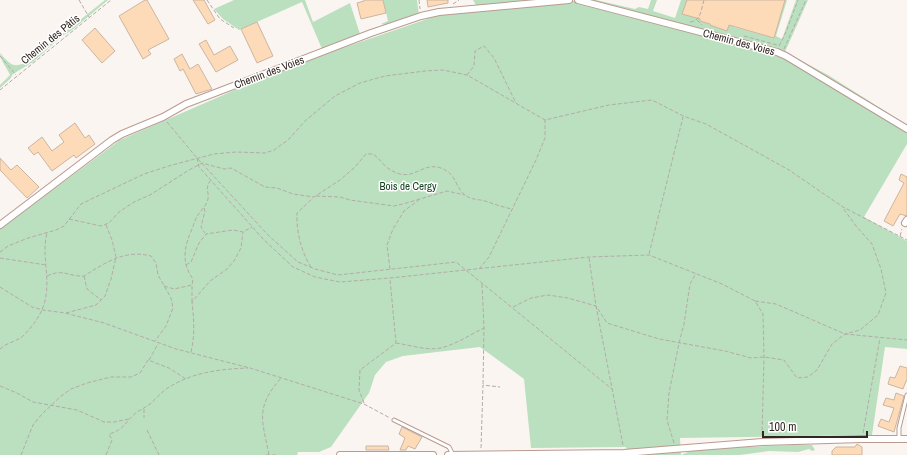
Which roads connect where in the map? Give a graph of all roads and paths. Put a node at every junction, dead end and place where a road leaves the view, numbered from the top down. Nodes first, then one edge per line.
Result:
1 (79, 0) edge
2 (111, 0) edge
3 (207, 0) edge
4 (419, 0) edge
5 (569, 0) edge
6 (578, 0) edge
7 (704, 0) edge
8 (798, 0) edge
9 (806, 0) edge
10 (421, 12) dead end
11 (90, 17) junction
12 (684, 22) dead end
13 (234, 28) dead end
14 (779, 46) dead end
15 (782, 54) junction
16 (0, 56) edge
17 (467, 75) junction
18 (17, 76) junction
19 (0, 90) edge
20 (516, 104) junction
21 (683, 116) junction
22 (163, 117) junction
23 (545, 120) junction
24 (907, 130) edge
25 (197, 158) junction
26 (202, 163) junction
27 (198, 164) junction
28 (211, 180) junction
29 (314, 196) junction
30 (465, 196) junction
31 (422, 198) junction
32 (203, 207) junction
33 (512, 208) junction
34 (843, 208) junction
35 (68, 219) junction
36 (106, 224) junction
37 (0, 225) edge
38 (252, 227) junction
39 (243, 232) junction
40 (46, 233) junction
41 (206, 234) junction
42 (907, 240) edge
43 (0, 252) edge
44 (649, 255) junction
45 (116, 257) junction
46 (589, 257) junction
47 (0, 258) edge
48 (46, 265) junction
49 (186, 265) junction
50 (312, 268) junction
51 (478, 269) junction
52 (390, 270) junction
53 (465, 270) junction
54 (696, 273) junction
55 (47, 276) junction
56 (84, 276) junction
57 (390, 278) junction
58 (482, 283) junction
59 (192, 285) junction
60 (164, 286) junction
61 (0, 287) edge
62 (101, 300) junction
63 (755, 301) junction
64 (192, 302) junction
65 (596, 306) junction
66 (512, 307) junction
67 (43, 310) junction
68 (65, 313) junction
69 (484, 327) junction
70 (845, 334) junction
71 (880, 338) junction
72 (907, 340) edge
73 (154, 342) junction
74 (396, 343) junction
75 (679, 343) junction
76 (158, 344) junction
77 (0, 349) edge
78 (190, 352) junction
79 (764, 357) junction
80 (148, 360) junction
81 (250, 368) junction
82 (281, 378) junction
83 (186, 379) junction
84 (483, 385) junction
85 (0, 386) edge
86 (500, 387) dead end
87 (612, 389) junction
88 (907, 395) edge
89 (364, 404) junction
90 (51, 406) junction
91 (144, 408) junction
92 (144, 418) dead end
93 (130, 419) junction
94 (394, 420) joint
95 (148, 430) dead end
96 (862, 439) junction
97 (899, 439) junction
98 (907, 439) edge
99 (762, 442) junction
100 (481, 447) dead end
101 (675, 449) junction
102 (625, 454) edge
103 (21, 455) edge
104 (106, 455) edge
105 (159, 455) edge
106 (266, 455) edge
107 (269, 455) edge
108 (276, 455) edge
109 (340, 455) edge
110 (433, 455) edge
111 (448, 455) edge
112 (454, 455) edge
113 (476, 455) edge

1 - 11 path
2 - 11 path, Chemin des Pâtis
3 - 13 path
4 - 10 path
5 - 22 street, Chemin des Voies
6 - 15 street, Chemin des Voies
7 - 12 path
8 - 14 path
9 - 15 path
11 - 18 path, Chemin des Pâtis
15 - 24 street, Chemin des Voies
16 - 18 path
17 - 20 path
17 - 20 path
17 - 25 path
18 - 19 path, Chemin des Pâtis
20 - 23 path
21 - 23 path
21 - 34 path
21 - 44 path
22 - 25 path
22 - 37 street, Chemin des Voies
23 - 33 path
25 - 26 path
25 - 27 path
25 - 35 path
26 - 27 path
26 - 29 path
26 - 50 path
27 - 28 path
27 - 36 path
28 - 32 path
28 - 38 path
29 - 30 path
29 - 31 path
29 - 50 path
30 - 31 path
30 - 33 path
31 - 52 path
32 - 41 path
32 - 49 path
33 - 51 path
34 - 42 path
34 - 70 path
35 - 36 path
35 - 40 path
36 - 45 path
38 - 39 path
38 - 57 path
39 - 41 path
39 - 64 path
40 - 43 path
40 - 48 path
41 - 49 path
44 - 46 path
44 - 54 path
45 - 56 path
45 - 60 path
45 - 62 path
46 - 51 path
46 - 65 path
47 - 48 path
48 - 55 path
49 - 59 path
50 - 52 path
51 - 53 path
52 - 53 path
53 - 57 path
53 - 58 path
54 - 63 path
54 - 75 path
55 - 56 path
55 - 67 path
56 - 62 path
57 - 74 path
58 - 66 path
58 - 69 path
59 - 60 path
59 - 64 path
60 - 73 path
61 - 67 path
62 - 68 path
63 - 70 path
63 - 79 path
64 - 78 path
65 - 66 path
65 - 75 path
65 - 87 path
66 - 87 path
67 - 68 path
67 - 77 path
68 - 73 path
69 - 74 path
69 - 84 path
70 - 71 path
70 - 79 path
71 - 72 path
71 - 96 path
73 - 76 path
74 - 89 path
75 - 79 path
75 - 101 path
76 - 78 path
76 - 80 path
78 - 81 path
79 - 99 path
80 - 83 path
80 - 90 path
81 - 82 path
81 - 83 path
82 - 89 path
82 - 107 path
83 - 91 path
84 - 86 path
84 - 100 path
85 - 90 path
87 - 102 path
88 - 97 lane
89 - 94 path
90 - 93 path
90 - 103 path
91 - 92 path
91 - 93 path
93 - 104 path
94 - 112 lane
95 - 105 path
96 - 97 street
96 - 99 street
97 - 98 street
99 - 101 street
101 - 102 street
102 - 113 street
106 - 107 path
107 - 108 path
109 - 110 street
111 - 112 street
112 - 113 street

